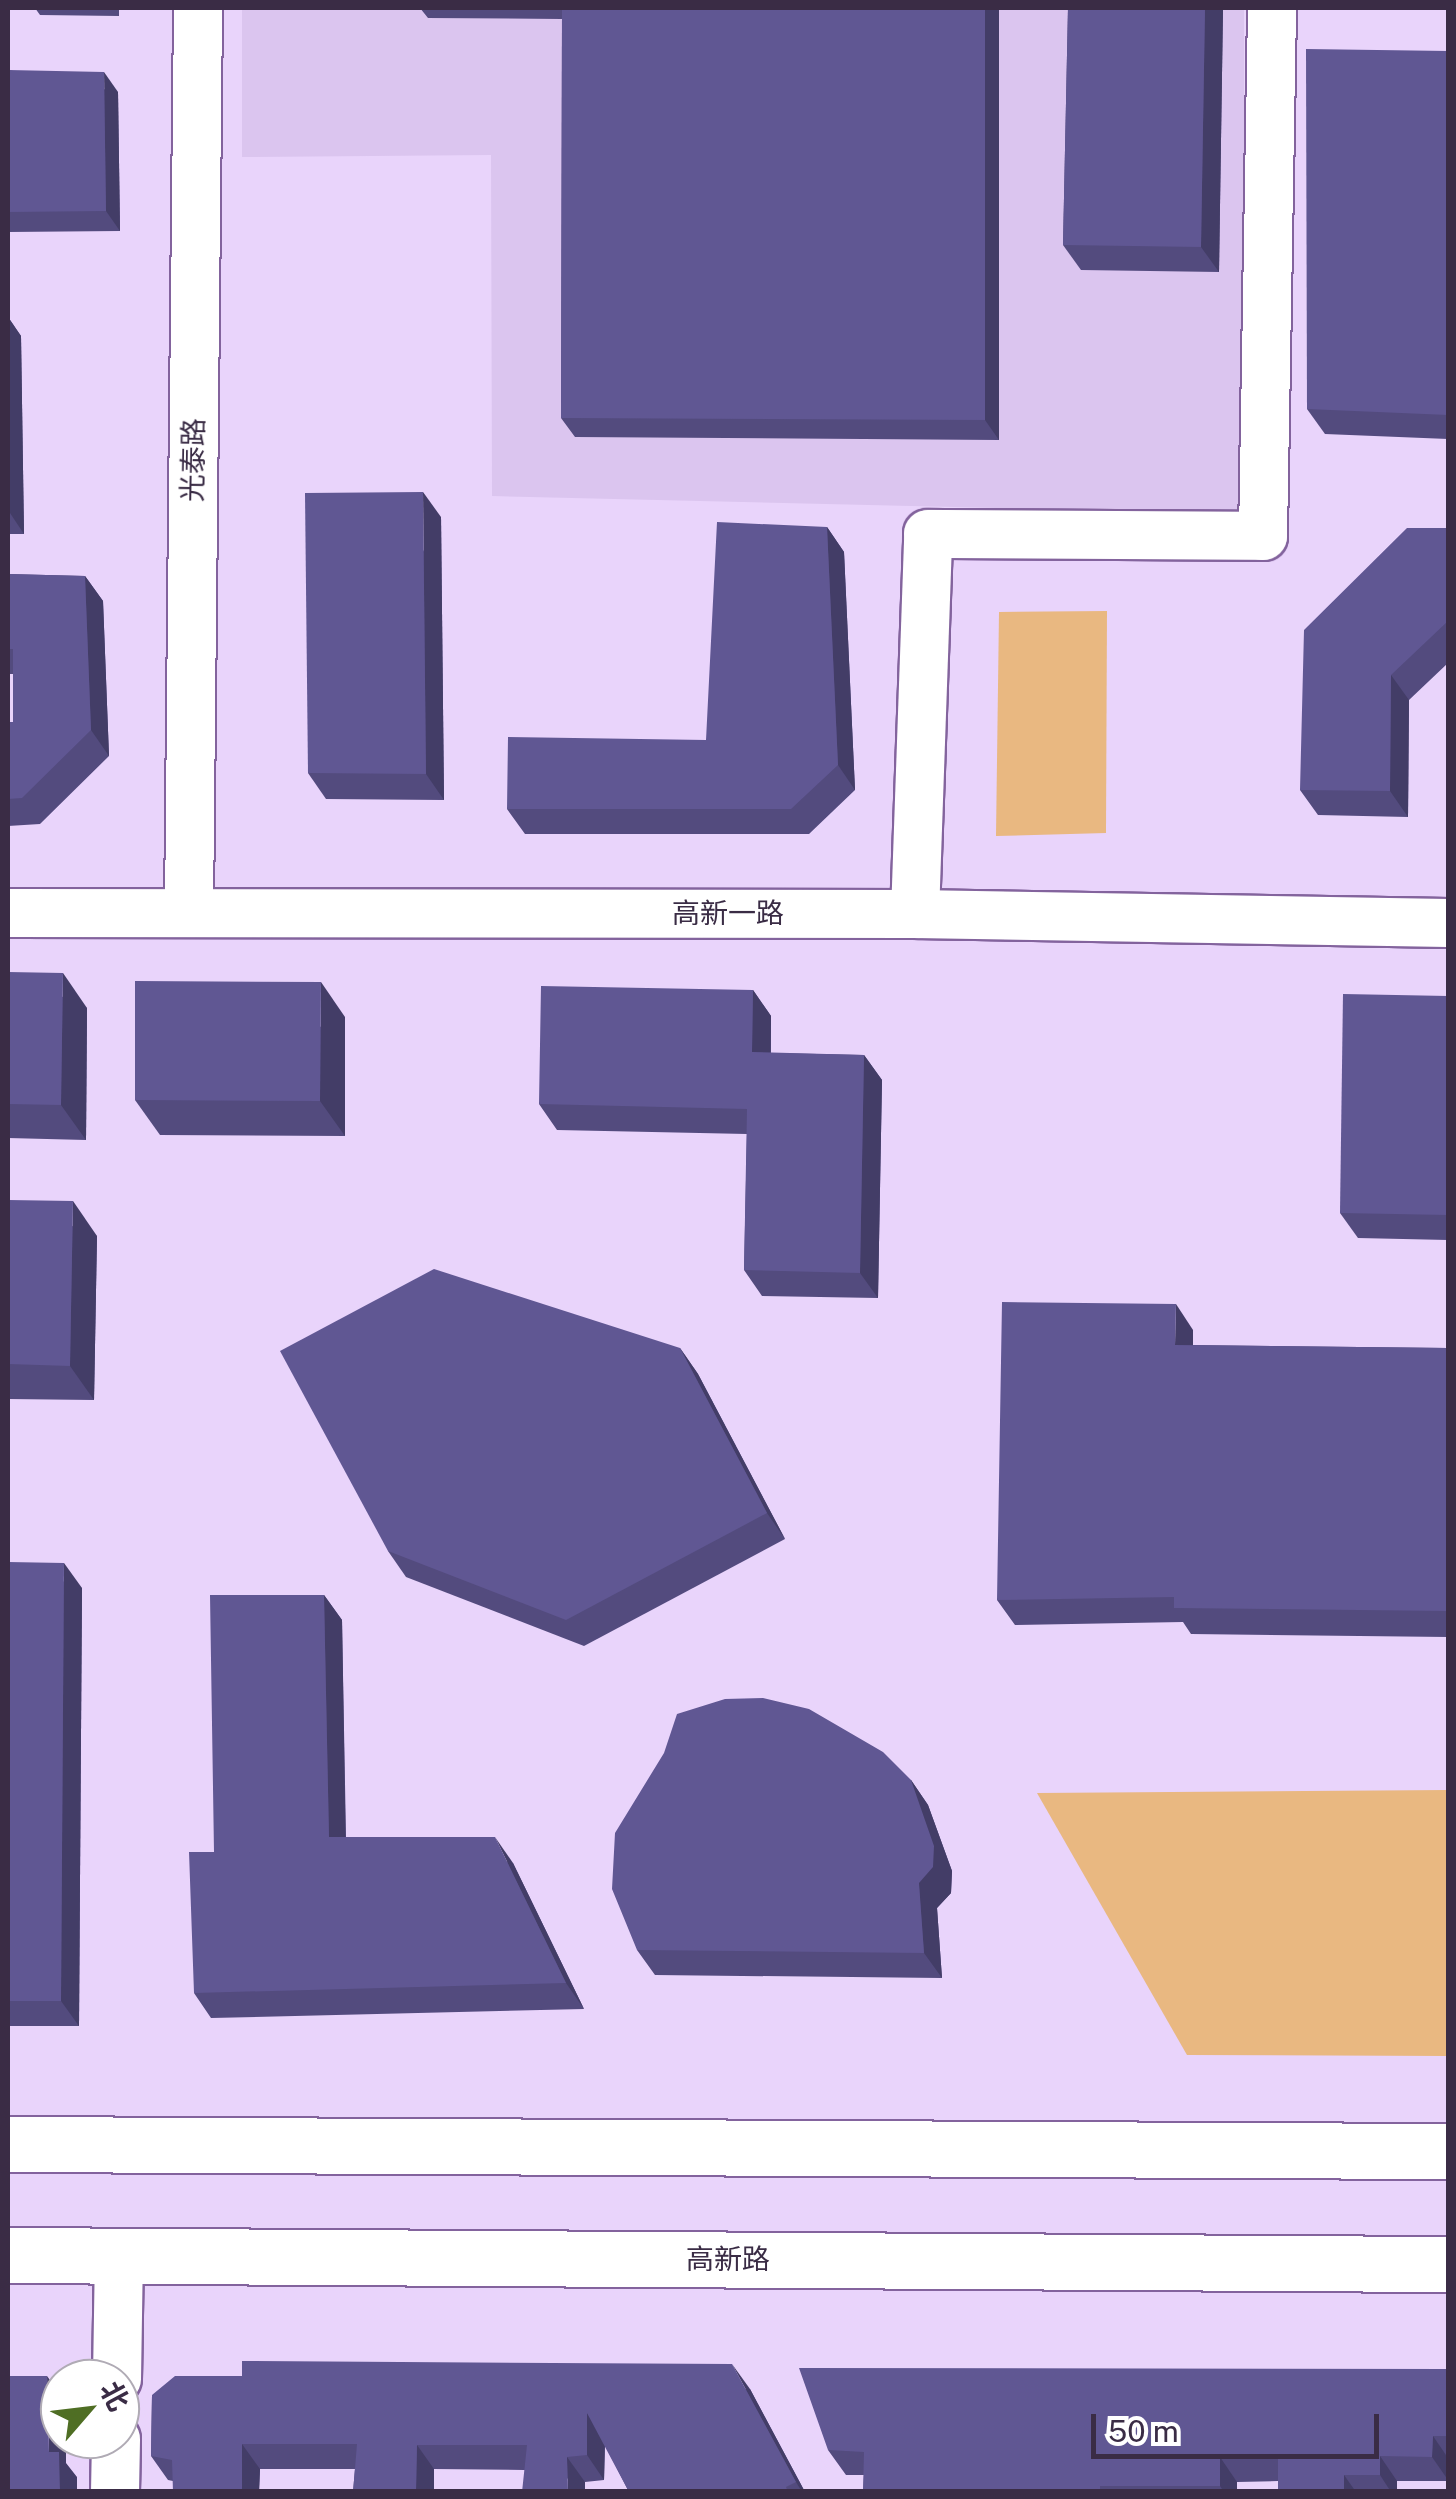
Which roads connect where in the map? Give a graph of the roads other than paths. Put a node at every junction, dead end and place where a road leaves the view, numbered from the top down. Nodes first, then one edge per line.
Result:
1 (198, 8) edge
2 (1272, 8) edge
3 (189, 912) junction
4 (8, 913) edge
5 (915, 914) junction
6 (1448, 923) edge
7 (8, 2144) edge
8 (1448, 2151) edge
9 (8, 2255) edge
10 (119, 2255) junction
11 (1448, 2264) edge
12 (117, 2359) edge
13 (116, 2459) edge
14 (115, 2492) edge

1 - 3 street, 光泰路
2 - 5 street
3 - 4 street, 高新一路
3 - 5 street, 高新一路
5 - 6 street, 高新一路
7 - 8 main road
9 - 10 main road, 高新路
10 - 11 main road, 高新路
10 - 12 street
13 - 14 street

